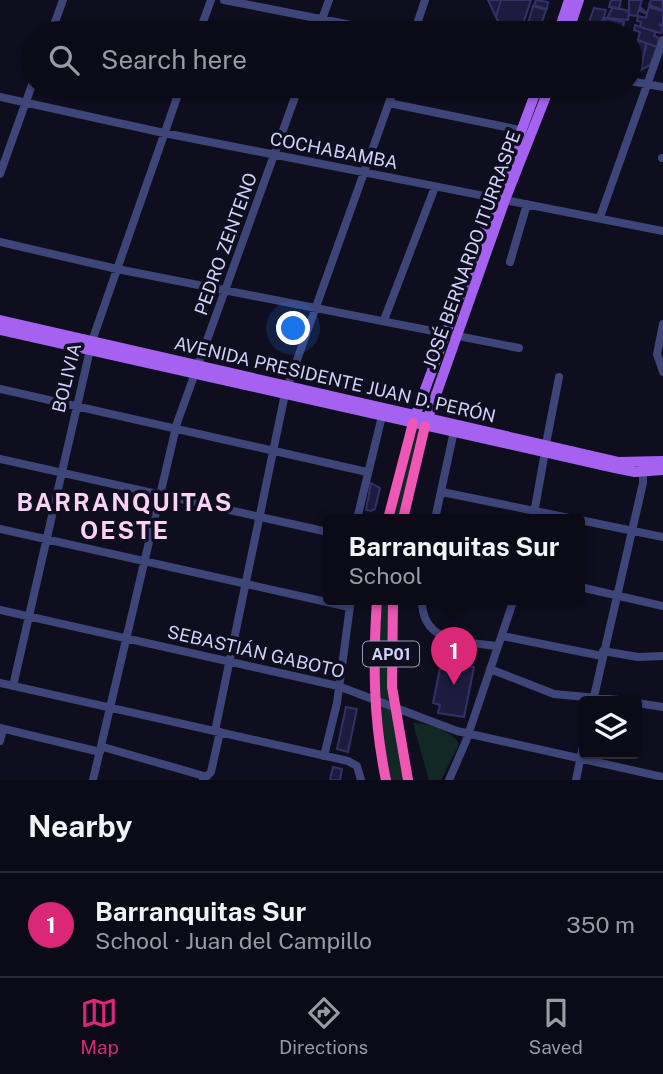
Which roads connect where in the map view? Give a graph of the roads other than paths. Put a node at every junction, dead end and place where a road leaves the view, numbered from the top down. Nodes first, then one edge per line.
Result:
1 (62, 0) edge
2 (211, 0) edge
3 (224, 0) edge
4 (329, 0) edge
5 (425, 0) edge
6 (574, 1) edge
7 (322, 20) junction
8 (55, 21) edge
9 (203, 21) edge
10 (327, 21) edge
11 (418, 21) edge
12 (564, 21) edge
13 (570, 21) edge
14 (663, 40) edge
15 (642, 83) edge
16 (648, 84) junction
17 (663, 87) edge
18 (0, 97) edge
19 (27, 98) edge
20 (177, 98) edge
21 (295, 98) edge
22 (391, 98) edge
23 (533, 98) edge
24 (545, 98) edge
25 (26, 102) junction
26 (389, 103) junction
27 (520, 130) junction
28 (164, 133) junction
29 (275, 155) junction
30 (364, 172) junction
31 (0, 174) edge
32 (435, 187) junction
33 (499, 199) junction
34 (527, 204) junction
35 (600, 217) junction
36 (663, 231) edge
37 (0, 242) edge
38 (510, 262) dead end
39 (117, 269) junction
40 (225, 290) junction
41 (316, 308) junction
42 (0, 320) edge
43 (384, 320) junction
44 (663, 324) edge
45 (0, 330) edge
46 (451, 333) junction
47 (90, 346) junction
48 (519, 348) dead end
49 (660, 354) edge
50 (198, 370) junction
51 (663, 372) edge
52 (559, 377) dead end
53 (0, 389) edge
54 (287, 389) junction
55 (76, 406) junction
56 (382, 415) junction
57 (414, 419) junction
58 (426, 422) junction
59 (176, 429) junction
60 (454, 432) junction
61 (545, 448) junction
62 (275, 451) junction
63 (0, 458) edge
64 (663, 461) edge
65 (643, 468) junction
66 (663, 470) edge
67 (60, 471) junction
68 (367, 472) junction
69 (442, 492) junction
70 (160, 493) junction
71 (358, 514) edge
72 (389, 514) edge
73 (404, 514) edge
74 (436, 514) edge
75 (530, 514) edge
76 (534, 514) edge
77 (260, 516) junction
78 (585, 521) edge
79 (0, 529) edge
80 (632, 530) junction
81 (323, 531) edge
82 (663, 537) edge
83 (45, 539) junction
84 (145, 561) junction
85 (246, 584) junction
86 (585, 588) edge
87 (616, 596) junction
88 (323, 598) edge
89 (350, 605) edge
90 (377, 605) edge
91 (393, 605) edge
92 (422, 605) edge
93 (511, 605) edge
94 (663, 606) edge
95 (0, 610) edge
96 (29, 616) junction
97 (502, 636) junction
98 (127, 639) junction
99 (498, 646) junction
100 (603, 654) junction
101 (663, 656) edge
102 (230, 661) junction
103 (489, 669) junction
104 (0, 683) edge
105 (13, 686) junction
106 (338, 686) junction
107 (579, 696) edge
108 (594, 696) edge
109 (374, 698) junction
110 (642, 703) edge
111 (113, 708) junction
112 (394, 708) junction
113 (663, 708) edge
114 (1, 729) edge
115 (217, 731) junction
116 (468, 733) junction
117 (0, 741) edge
118 (102, 750) junction
119 (324, 756) junction
120 (579, 759) edge
121 (580, 759) joint
122 (663, 777) edge
123 (204, 778) edge
124 (93, 780) edge
125 (361, 780) edge
126 (386, 780) edge
127 (408, 780) edge
128 (449, 780) edge
129 (576, 780) edge

1 - 8 street
2 - 9 street
3 - 7 street
4 - 7 street
5 - 11 street
6 - 12 main road
6 - 13 main road
7 - 10 street
14 - 16 street
15 - 16 street
16 - 17 street
16 - 35 street
18 - 25 street, COCHABAMBA
19 - 25 street
20 - 28 street, BOLIVIA
21 - 29 street, PEDRO ZENTENO
22 - 26 street
23 - 27 main road, JOSÉ BERNARDO ITURRASPE
24 - 33 main road, JOSÉ BERNARDO ITURRASPE
25 - 28 street, COCHABAMBA
25 - 31 street
26 - 27 street
26 - 30 street
27 - 33 main road, JOSÉ BERNARDO ITURRASPE
28 - 29 street, COCHABAMBA
28 - 39 street, BOLIVIA
29 - 30 street, COCHABAMBA
29 - 40 street, PEDRO ZENTENO
30 - 32 street, COCHABAMBA
30 - 41 street
32 - 33 street, COCHABAMBA
32 - 43 street
33 - 34 street, COCHABAMBA
33 - 46 main road, JOSÉ BERNARDO ITURRASPE
34 - 35 street, COCHABAMBA
34 - 38 street
35 - 36 street, COCHABAMBA
37 - 39 street
39 - 40 street
39 - 47 street, BOLIVIA
40 - 41 street
40 - 50 street, PEDRO ZENTENO
41 - 43 street
41 - 54 street
42 - 47 main road, AVENIDA PRESIDENTE JUAN D. PERÓN
43 - 46 street
44 - 49 street
45 - 47 main road, AVENIDA PRESIDENTE JUAN D. PERÓN
46 - 48 street
46 - 57 main road, JOSÉ BERNARDO ITURRASPE
46 - 58 main road, JOSÉ BERNARDO ITURRASPE
47 - 50 main road, AVENIDA PRESIDENTE JUAN D. PERÓN
47 - 55 street, BOLIVIA
49 - 51 street
50 - 54 main road, AVENIDA PRESIDENTE JUAN D. PERÓN
50 - 59 street, PEDRO ZENTENO
52 - 61 street
53 - 55 street
54 - 56 main road, AVENIDA PRESIDENTE JUAN D. PERÓN
54 - 57 main road, AVENIDA PRESIDENTE JUAN D. PERÓN
54 - 62 street
55 - 59 street
55 - 67 street, BOLIVIA
56 - 57 main road, AVENIDA PRESIDENTE JUAN D. PERÓN
56 - 68 street
57 - 58 main road, AVENIDA PRESIDENTE JUAN D. PERÓN
57 - 72 highway
58 - 60 main road, AVENIDA PRESIDENTE JUAN D. PERÓN
58 - 61 main road, AVENIDA PRESIDENTE JUAN D. PERÓN
58 - 73 highway
59 - 62 street
59 - 70 street, PEDRO ZENTENO
60 - 61 main road, AVENIDA PRESIDENTE JUAN D. PERÓN
60 - 69 street
61 - 65 main road, AVENIDA PRESIDENTE JUAN D. PERÓN
61 - 76 street
62 - 68 street
62 - 77 street
63 - 67 street
64 - 65 main road, AVENIDA PRESIDENTE JUAN D. PERÓN
65 - 66 main road, AVENIDA PRESIDENTE JUAN D. PERÓN
65 - 80 street
67 - 70 street
67 - 83 street, BOLIVIA
68 - 71 street
69 - 74 street
69 - 75 street
70 - 77 street
70 - 84 street, PEDRO ZENTENO
77 - 81 street
77 - 85 street
78 - 80 street
79 - 83 street
80 - 82 street
80 - 87 street
83 - 84 street
83 - 96 street, BOLIVIA
84 - 85 street
84 - 98 street, PEDRO ZENTENO
85 - 88 street
85 - 102 street
86 - 87 street
87 - 94 street
87 - 100 street
89 - 106 street
90 - 109 highway, AP01
91 - 112 highway, AP01
92 - 99 street
93 - 97 street
95 - 96 street, SEBASTIÁN GABOTO
96 - 98 street, SEBASTIÁN GABOTO
96 - 105 street, BOLIVIA
97 - 99 street
97 - 100 street
98 - 102 street, SEBASTIÁN GABOTO
98 - 111 street, PEDRO ZENTENO
99 - 103 street
100 - 101 street
100 - 108 street
102 - 106 street, SEBASTIÁN GABOTO
102 - 115 street
103 - 107 street
103 - 116 street
104 - 105 street
105 - 111 street
106 - 109 street, SEBASTIÁN GABOTO
106 - 119 street
109 - 112 street, SEBASTIÁN GABOTO
109 - 126 highway, AP01
110 - 113 street
111 - 115 street
111 - 118 street, PEDRO ZENTENO
112 - 116 street, SEBASTIÁN GABOTO
112 - 127 highway, AP01
114 - 117 street
114 - 118 street
115 - 119 street
115 - 123 street
116 - 120 street, SEBASTIÁN GABOTO
116 - 128 street
118 - 123 street
118 - 124 street, PEDRO ZENTENO
119 - 125 street
121 - 122 street, SEBASTIÁN GABOTO
121 - 129 street

